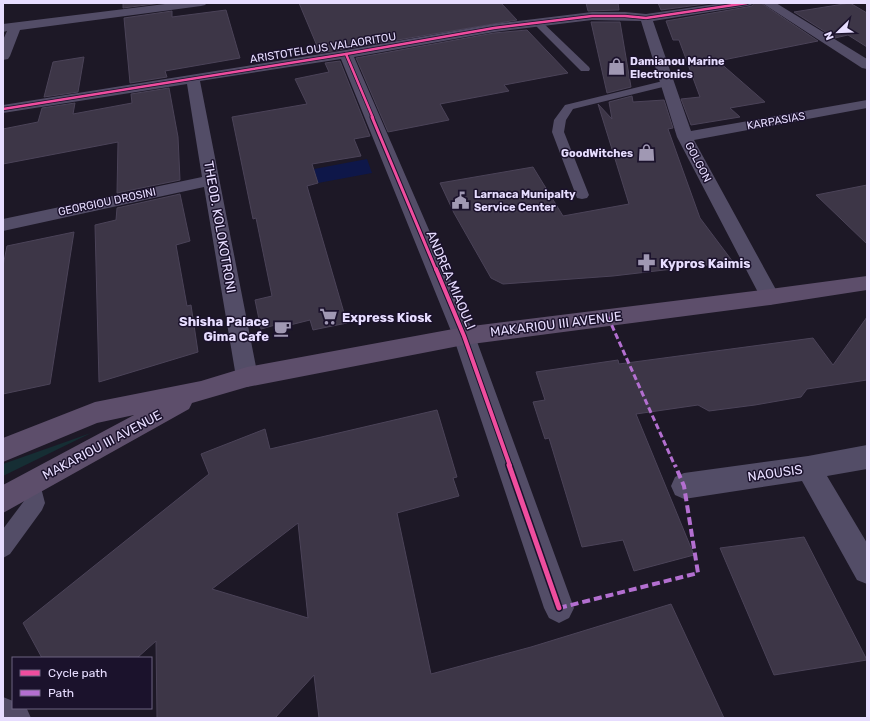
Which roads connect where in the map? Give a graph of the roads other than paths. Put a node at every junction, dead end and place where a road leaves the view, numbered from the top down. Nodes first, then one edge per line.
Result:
1 (200, 3) edge
2 (740, 3) edge
3 (768, 3) edge
4 (623, 9) edge
5 (646, 18) junction
6 (537, 22) junction
7 (9, 27) edge
8 (346, 54) junction
9 (3, 56) edge
10 (867, 65) edge
11 (585, 69) dead end
12 (193, 78) junction
13 (667, 83) junction
14 (867, 104) edge
15 (3, 109) edge
16 (685, 137) junction
17 (212, 180) junction
18 (582, 195) dead end
19 (3, 225) edge
20 (867, 283) edge
21 (770, 297) junction
22 (464, 336) junction
23 (247, 376) junction
24 (201, 391) junction
25 (3, 450) edge
26 (867, 457) edge
27 (808, 468) junction
28 (30, 483) junction
29 (684, 486) dead end
30 (3, 500) edge
31 (3, 547) edge
32 (867, 570) edge
33 (559, 608) dead end
34 (3, 709) edge
35 (18, 718) edge

1 - 7 street
2 - 5 street, ARISTOTELOUS VALAORITOU
3 - 10 street
4 - 5 street, ARISTOTELOUS VALAORITOU
4 - 6 street, ARISTOTELOUS VALAORITOU
5 - 13 street, GOLGON
6 - 8 street, ARISTOTELOUS VALAORITOU
6 - 11 lane
7 - 9 street
8 - 12 street, ARISTOTELOUS VALAORITOU
8 - 22 street, ANDREA MIAOULI
12 - 15 street, ARISTOTELOUS VALAORITOU
12 - 17 street, THEOD. KOLOKOTRONI
13 - 16 street, GOLGON
13 - 18 lane
14 - 16 street, KARPASIAS
16 - 21 street, GOLGON
17 - 19 street, GEORGIOU DROSINI
17 - 23 street, THEOD. KOLOKOTRONI
20 - 21 main road, MAKARIOU III AVENUE
21 - 22 main road, MAKARIOU III AVENUE
22 - 23 main road, MAKARIOU III AVENUE
22 - 33 street, ANDREA MIAOULI
23 - 24 main road, MAKARIOU III AVENUE
24 - 25 main road, MAKARIOU III AVENUE
24 - 28 main road, MAKARIOU III AVENUE
26 - 27 street, NAOUSIS
27 - 29 street, NAOUSIS
27 - 32 street
28 - 30 main road, MAKARIOU III AVENUE
28 - 31 lane
34 - 35 lane

